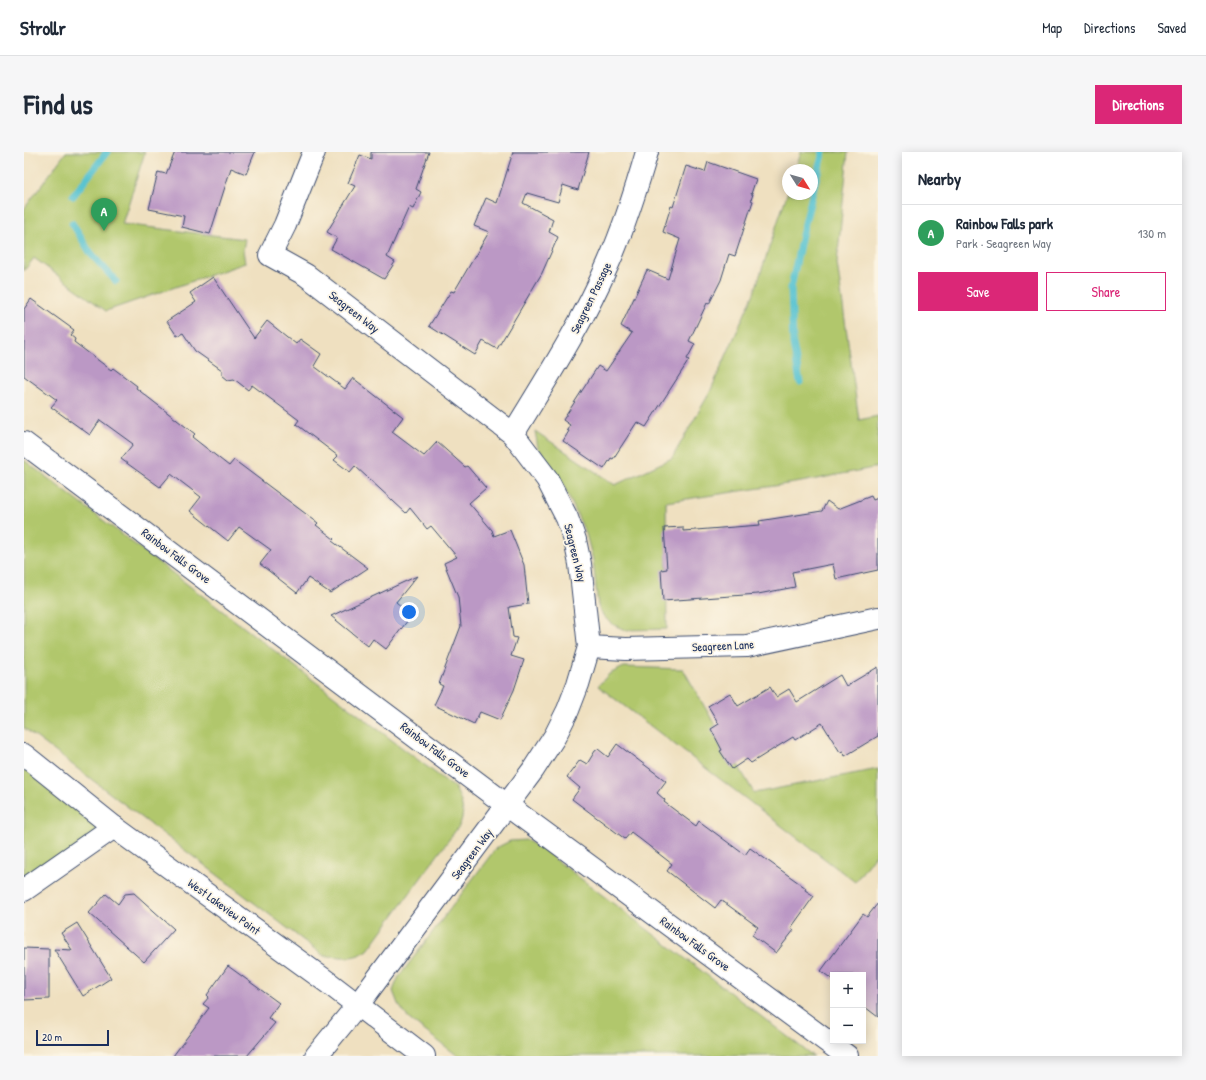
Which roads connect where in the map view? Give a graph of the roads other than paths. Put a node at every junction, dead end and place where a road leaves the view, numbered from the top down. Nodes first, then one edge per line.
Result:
1 (314, 152) edge
2 (647, 152) edge
3 (513, 434) junction
4 (24, 443) edge
5 (878, 618) edge
6 (589, 647) junction
7 (24, 756) edge
8 (508, 806) junction
9 (114, 827) junction
10 (24, 890) edge
11 (357, 1006) junction
12 (316, 1056) edge
13 (424, 1056) edge
14 (847, 1056) edge

1 - 3 street, Seagreen Way
2 - 3 street, Seagreen Passage
3 - 6 street, Seagreen Way
4 - 8 street, Rainbow Falls Grove
5 - 6 street, Seagreen Lane
6 - 8 street, Seagreen Way
7 - 9 street, West Lakeview Point
8 - 11 street, Seagreen Way
8 - 14 street, Rainbow Falls Grove
9 - 10 street
9 - 11 street, West Lakeview Point
11 - 12 street, Seagreen Way
11 - 13 street, West Lakeview Point

